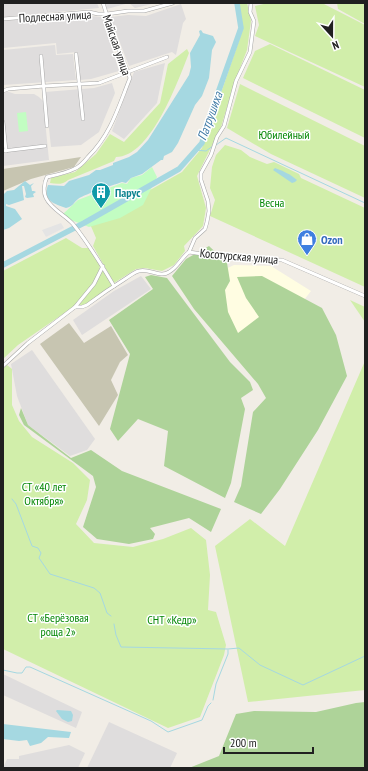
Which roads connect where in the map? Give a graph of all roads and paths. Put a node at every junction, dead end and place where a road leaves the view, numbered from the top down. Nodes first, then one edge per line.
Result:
1 (103, 3) edge
2 (173, 3) edge
3 (251, 3) edge
4 (107, 14) junction
5 (3, 19) edge
6 (76, 54) dead end
7 (41, 56) dead end
8 (167, 57) dead end
9 (128, 72) junction
10 (80, 84) junction
11 (44, 86) junction
12 (3, 91) edge
13 (83, 119) dead end
14 (3, 122) edge
15 (47, 126) dead end
16 (45, 146) dead end
17 (5, 151) edge
18 (189, 252) junction
19 (103, 266) junction
20 (114, 286) junction
21 (365, 296) edge
22 (75, 307) junction
23 (3, 366) edge

1 - 4 street, Майская улица
2 - 4 street, Подлесная улица
3 - 18 street
4 - 5 street, Подлесная улица
4 - 9 street, Майская улица
6 - 10 street
7 - 11 street
8 - 9 street
9 - 10 street
9 - 19 street, Майская улица
10 - 11 street
10 - 13 street
11 - 12 street
11 - 15 street
14 - 17 street
16 - 17 street
18 - 20 street, Косотурская улица
18 - 21 street, Косотурская улица
19 - 20 street
19 - 22 street
20 - 22 street
22 - 23 street

